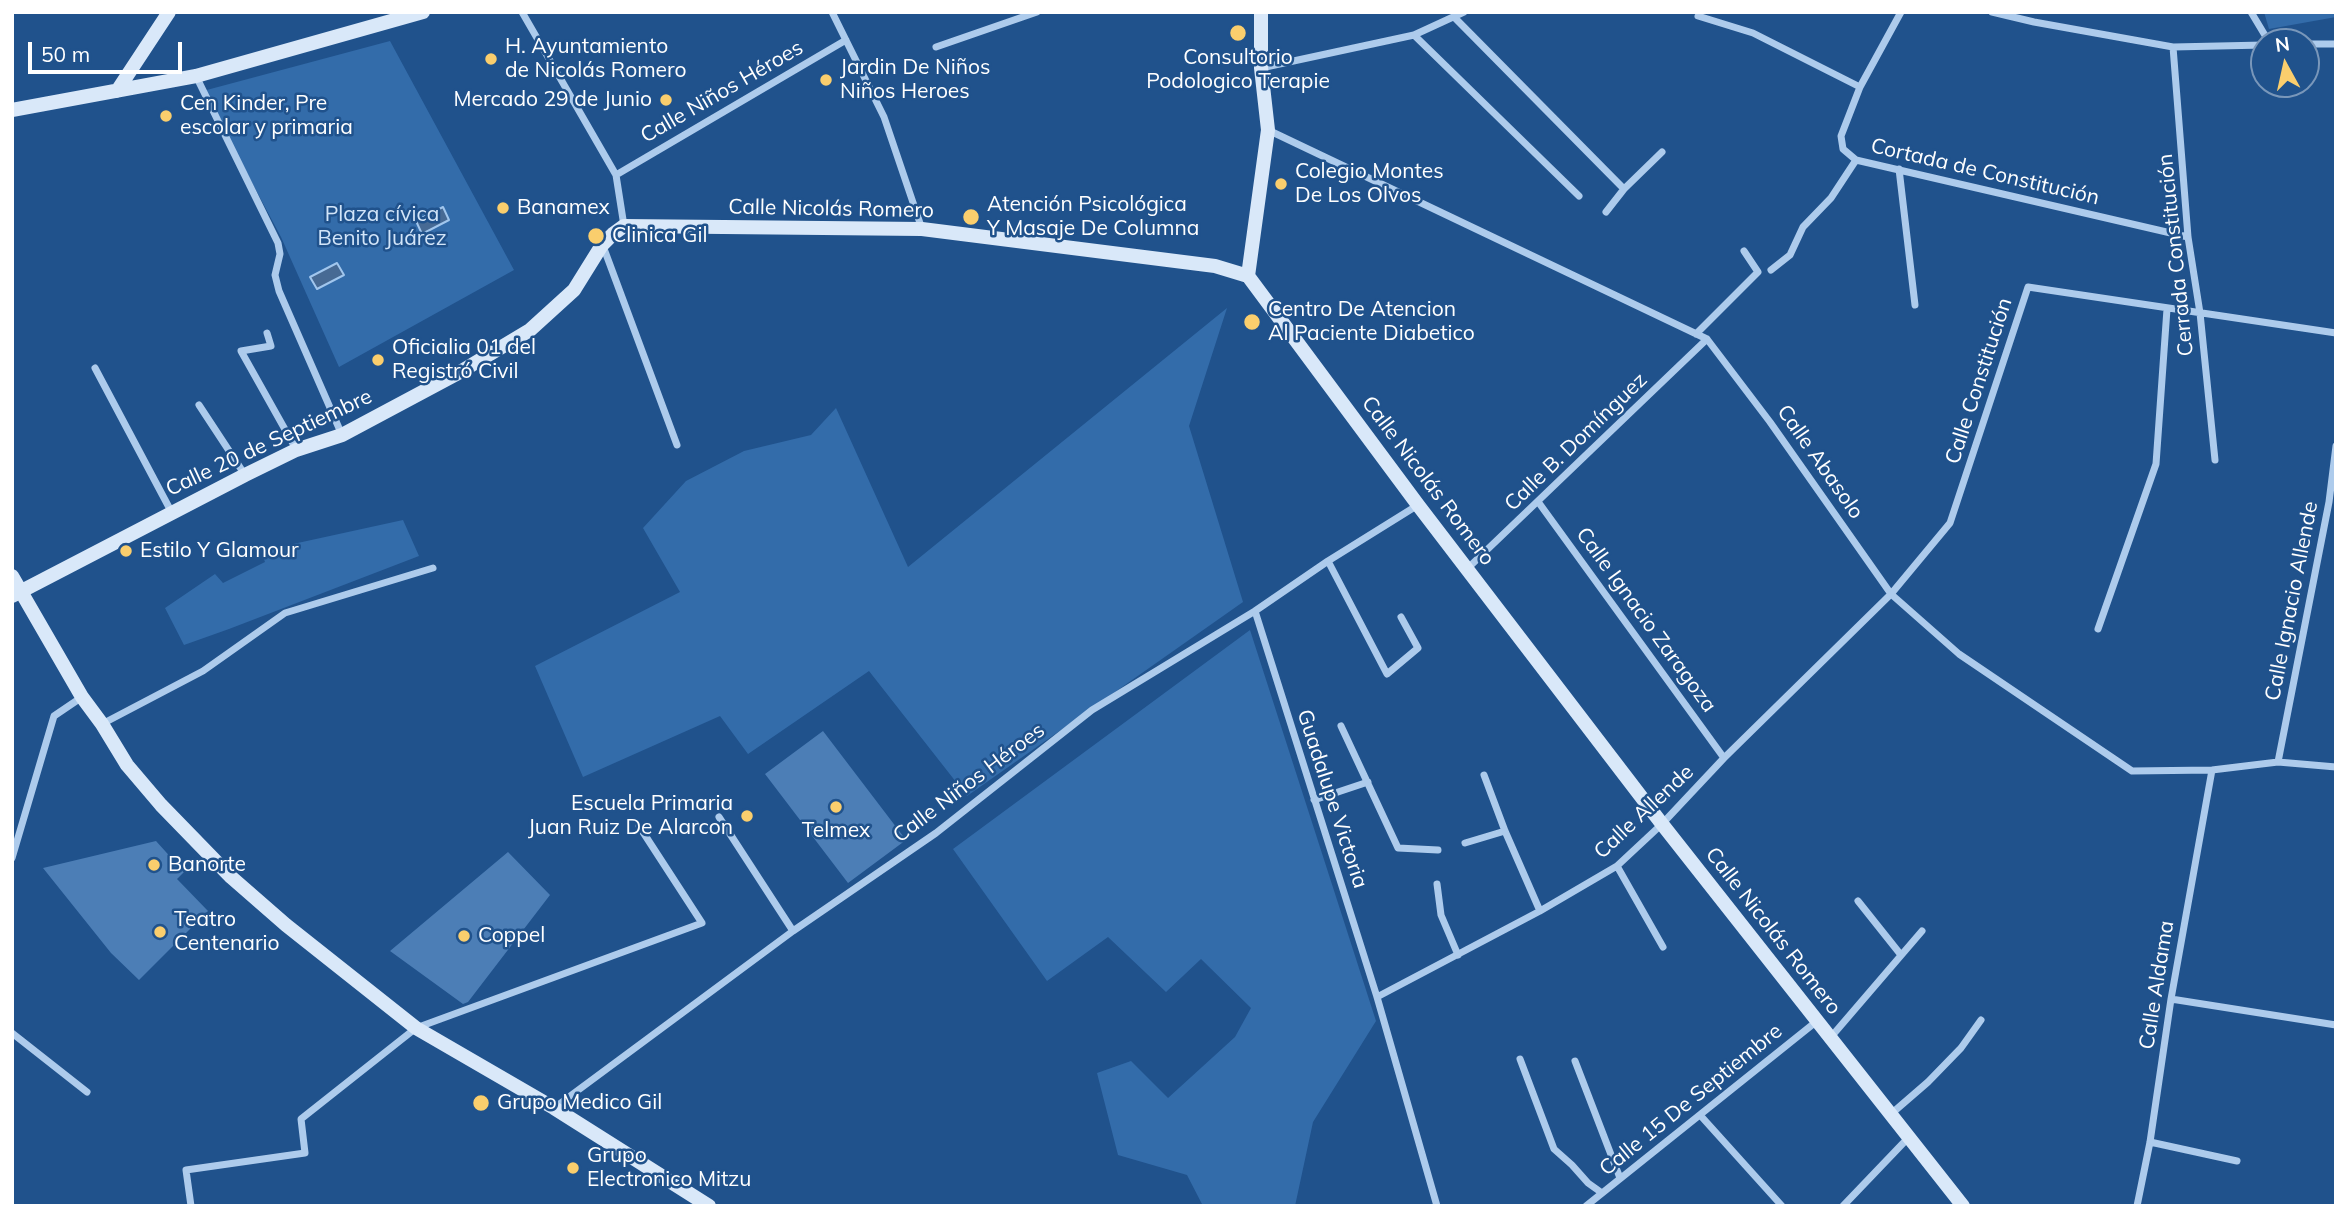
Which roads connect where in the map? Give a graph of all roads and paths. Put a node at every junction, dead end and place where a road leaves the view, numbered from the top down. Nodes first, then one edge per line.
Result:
1 (169, 12) edge
2 (522, 12) edge
3 (832, 12) edge
4 (1037, 12) edge
5 (1261, 12) edge
6 (1464, 12) edge
7 (1901, 12) edge
8 (1992, 12) edge
9 (2251, 12) edge
10 (416, 13) edge
11 (1698, 16) dead end
12 (1454, 18) junction
13 (2261, 28) edge
14 (1414, 35) junction
15 (846, 40) junction
16 (2250, 45) edge
17 (936, 47) dead end
18 (2173, 47) junction
19 (1261, 68) junction
20 (196, 76) junction
21 (1860, 87) junction
22 (117, 91) junction
23 (12, 110) edge
24 (1268, 130) junction
25 (1662, 152) dead end
26 (1856, 160) junction
27 (1899, 169) junction
28 (615, 175) junction
29 (1624, 190) junction
30 (1579, 196) dead end
31 (1606, 212) dead end
32 (624, 226) junction
33 (922, 229) junction
34 (2188, 237) junction
35 (602, 245) junction
36 (1744, 251) dead end
37 (1771, 270) dead end
38 (1248, 276) junction
39 (1915, 305) dead end
40 (2168, 309) junction
41 (2200, 313) junction
42 (2336, 333) edge
43 (267, 334) dead end
44 (1696, 334) junction
45 (1707, 339) junction
46 (94, 368) dead end
47 (199, 405) dead end
48 (342, 435) junction
49 (677, 445) dead end
50 (2336, 446) edge
51 (296, 450) junction
52 (2215, 460) dead end
53 (245, 475) junction
54 (1539, 503) junction
55 (1418, 505) junction
56 (172, 513) junction
57 (1328, 561) junction
58 (433, 568) dead end
59 (1468, 568) junction
60 (12, 576) edge
61 (17, 594) edge
62 (1891, 594) junction
63 (1255, 611) junction
64 (1401, 618) dead end
65 (2098, 629) dead end
66 (82, 697) junction
67 (102, 724) junction
68 (1341, 726) dead end
69 (1724, 758) junction
70 (2278, 762) junction
71 (2336, 767) edge
72 (2212, 770) junction
73 (1483, 775) dead end
74 (1368, 782) junction
75 (1314, 800) junction
76 (719, 817) dead end
77 (1662, 824) junction
78 (639, 826) dead end
79 (1505, 831) junction
80 (1465, 843) dead end
81 (1438, 850) dead end
82 (12, 858) edge
83 (1616, 866) junction
84 (1437, 884) dead end
85 (1858, 901) dead end
86 (1540, 911) junction
87 (793, 930) junction
88 (1922, 930) dead end
89 (1663, 947) dead end
90 (1458, 955) junction
91 (1901, 955) junction
92 (1377, 998) junction
93 (2171, 999) junction
94 (1981, 1020) dead end
95 (1817, 1021) junction
96 (2336, 1025) edge
97 (416, 1028) junction
98 (12, 1033) edge
99 (1831, 1038) junction
100 (1520, 1059) dead end
101 (1575, 1061) dead end
102 (87, 1092) dead end
103 (554, 1108) junction
104 (1890, 1114) junction
105 (1700, 1115) junction
106 (1909, 1137) junction
107 (2150, 1143) junction
108 (2237, 1161) dead end
109 (1620, 1178) junction
110 (1602, 1193) junction
111 (191, 1206) edge
112 (709, 1206) edge
113 (1437, 1206) edge
114 (1586, 1206) edge
115 (1782, 1206) edge
116 (1843, 1206) edge
117 (1962, 1206) edge
118 (2137, 1206) edge

1 - 22 main road
2 - 28 street
3 - 15 street
4 - 17 street
5 - 19 main road
6 - 12 street
7 - 21 street, Cortada de Constitución
8 - 18 street
9 - 13 street
10 - 20 main road
11 - 21 street
12 - 14 street
12 - 29 street
14 - 19 street
14 - 30 street
15 - 28 street, Calle Niños Héroes
15 - 33 street
16 - 18 street
18 - 34 street, Cerrada Constitución
19 - 24 main road
20 - 22 main road
20 - 48 street
21 - 26 street, Cortada de Constitución
22 - 23 main road
24 - 38 main road
24 - 44 street, Calle Abasolo
25 - 29 street
26 - 27 street, Cortada de Constitución
26 - 37 street
27 - 34 street, Cortada de Constitución
27 - 39 street
28 - 32 street
29 - 31 street
32 - 33 main road, Calle Nicolás Romero
32 - 35 main road, Calle 20 de Septiembre
33 - 38 main road, Calle Nicolás Romero
34 - 41 street, Cerrada Constitución
35 - 48 main road, Calle 20 de Septiembre
35 - 49 street
36 - 44 street
38 - 55 main road, Calle Nicolás Romero
40 - 41 street, Calle Constitución
40 - 62 street, Calle Constitución
40 - 65 street
41 - 42 street, Calle Constitución
41 - 52 street, Cerrada Constitución
43 - 51 street
44 - 45 street, Calle Abasolo
45 - 54 street, Calle B. Domínguez
45 - 62 street, Calle Abasolo
46 - 56 street
47 - 53 street
48 - 51 main road, Calle 20 de Septiembre
50 - 70 street, Calle Ignacio Allende
51 - 53 main road, Calle 20 de Septiembre
53 - 56 main road, Calle 20 de Septiembre
54 - 59 street, Calle B. Domínguez
54 - 69 street, Calle Ignacio Zaragoza
55 - 57 street, Calle Niños Héroes
55 - 59 main road, Calle Nicolás Romero
56 - 61 main road, Calle 20 de Septiembre
57 - 63 street, Calle Niños Héroes
57 - 64 street
58 - 67 street
59 - 77 main road, Calle Nicolás Romero
60 - 61 main road
61 - 66 main road
62 - 69 street, Calle Allende
62 - 72 street, Calle Abasolo
63 - 75 street, Guadalupe Victoria
63 - 87 street, Calle Niños Héroes
66 - 67 main road
66 - 82 street
67 - 97 main road
68 - 74 street
69 - 77 street, Calle Allende
70 - 71 street, Calle Abasolo
70 - 72 street, Calle Abasolo
72 - 93 street, Calle Aldama
73 - 79 street
74 - 75 street
74 - 81 street
75 - 92 street, Guadalupe Victoria
76 - 87 street
77 - 83 street, Calle Allende
77 - 95 main road, Calle Nicolás Romero
78 - 97 street
79 - 80 street
79 - 86 street
83 - 86 street, Calle Allende
83 - 89 street
84 - 90 street
85 - 91 street
86 - 90 street, Calle Allende
87 - 103 street, Calle Niños Héroes
88 - 91 street
90 - 92 street, Calle Allende
91 - 99 street
92 - 113 street, Guadalupe Victoria
93 - 96 street
93 - 107 street, Calle Aldama
94 - 104 street
95 - 99 main road, Calle Nicolás Romero
95 - 105 street, Calle 15 De Septiembre
97 - 103 main road
97 - 111 street
98 - 102 street
99 - 104 main road, Calle Nicolás Romero
100 - 110 street
101 - 109 street
103 - 112 main road
104 - 106 main road, Calle Nicolás Romero
105 - 109 street, Calle 15 De Septiembre
105 - 115 street
106 - 116 street
106 - 117 main road, Calle Nicolás Romero
107 - 108 street
107 - 118 street, Calle Aldama
109 - 110 street, Calle 15 De Septiembre
110 - 114 street, Calle 15 De Septiembre

